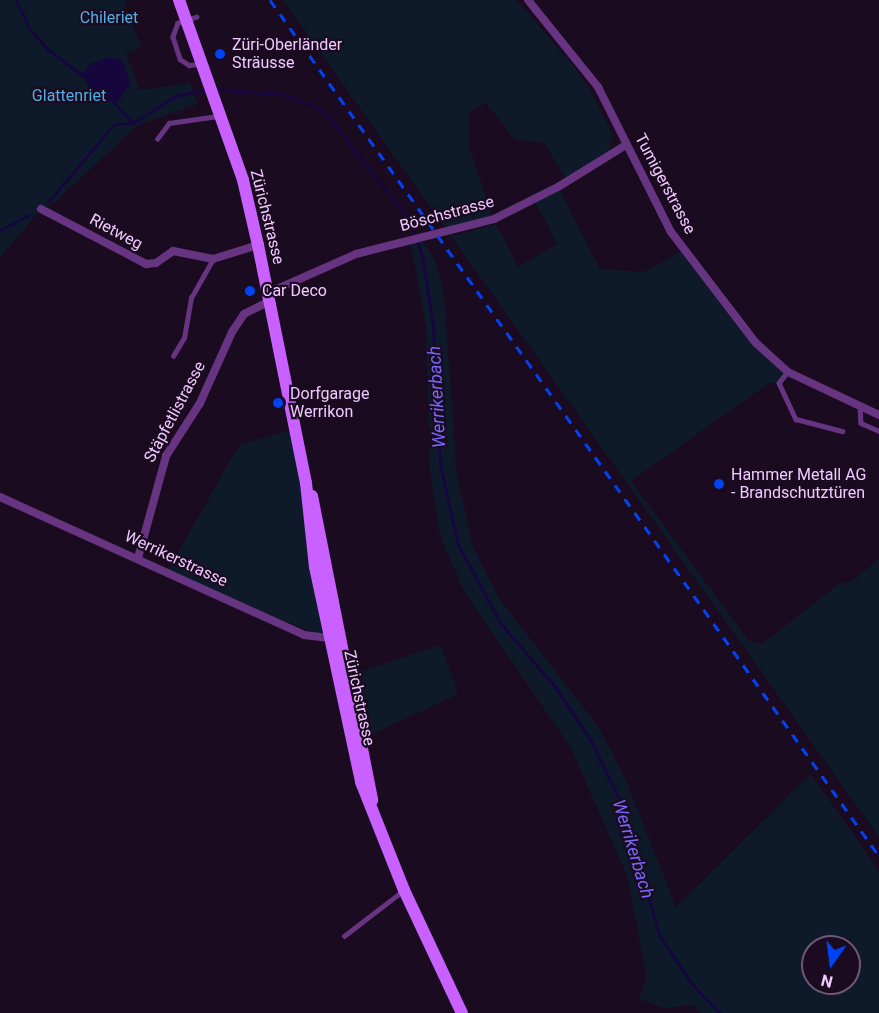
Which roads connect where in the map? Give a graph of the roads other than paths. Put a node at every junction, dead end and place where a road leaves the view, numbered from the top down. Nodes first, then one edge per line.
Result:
1 (179, 0) edge
2 (528, 0) edge
3 (191, 18) junction
4 (202, 63) junction
5 (220, 116) junction
6 (157, 139) dead end
7 (626, 145) junction
8 (40, 209) dead end
9 (258, 245) junction
10 (213, 259) junction
11 (269, 297) junction
12 (173, 356) dead end
13 (788, 372) junction
14 (860, 406) junction
15 (879, 415) edge
16 (842, 431) dead end
17 (879, 431) edge
18 (0, 497) edge
19 (138, 558) junction
20 (336, 639) junction
21 (404, 890) junction
22 (344, 936) dead end
23 (462, 1013) edge

1 - 3 main road, Zürichstrasse
2 - 7 street, Tumigerstrasse
3 - 4 main road, Zürichstrasse
3 - 4 lane
4 - 5 main road, Zürichstrasse
5 - 6 lane
5 - 9 main road, Zürichstrasse
7 - 11 street, Böschstrasse
7 - 13 street, Tumigerstrasse
8 - 10 street, Rietweg
9 - 10 street, Rietweg
9 - 11 main road, Zürichstrasse
10 - 12 lane
11 - 19 street, Stäpfetlistrasse
11 - 20 main road, Zürichstrasse
13 - 14 street, Tumigerstrasse
13 - 16 lane
14 - 15 street, Tumigerstrasse
14 - 17 lane
18 - 19 street, Werrikerstrasse
19 - 20 street, Werrikerstrasse
20 - 21 main road, Zürichstrasse
21 - 22 lane
21 - 23 main road, Zürichstrasse

